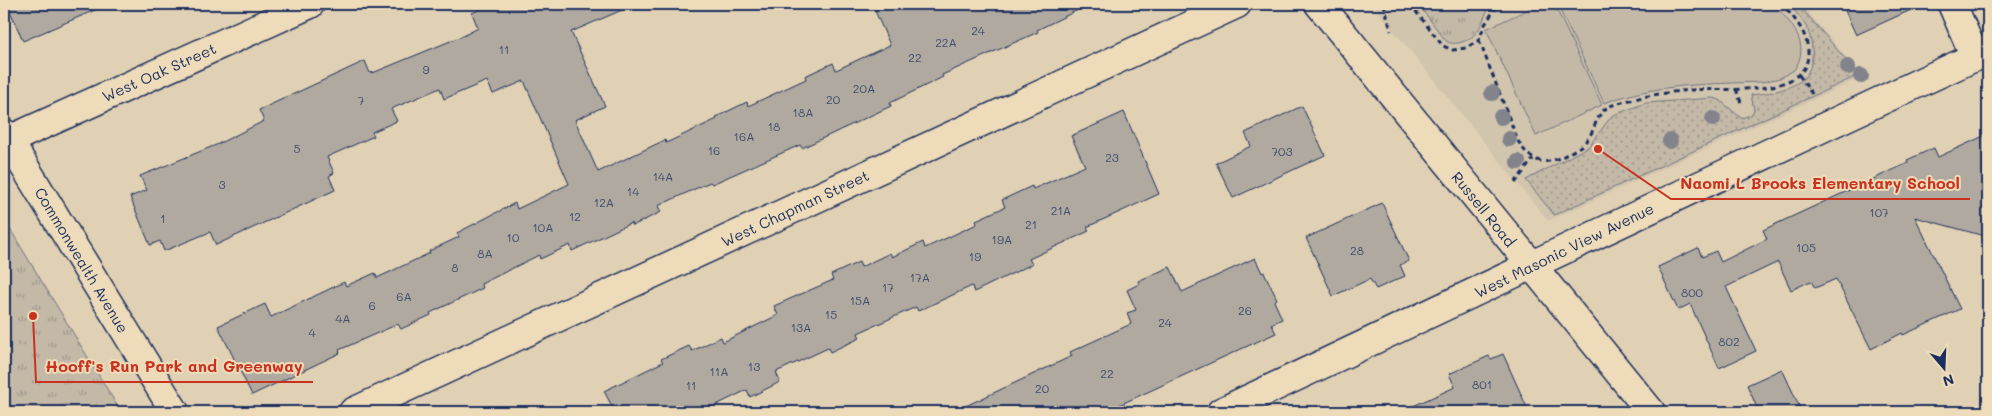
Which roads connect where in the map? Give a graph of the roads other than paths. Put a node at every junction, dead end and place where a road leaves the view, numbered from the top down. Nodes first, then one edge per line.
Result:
1 (310, 4) edge
2 (1237, 4) edge
3 (1319, 4) edge
4 (1952, 4) edge
5 (1982, 54) edge
6 (6, 136) edge
7 (1531, 265) junction
8 (175, 412) edge
9 (353, 412) edge
10 (1221, 412) edge
11 (1652, 412) edge

1 - 6 street, West Oak Street
2 - 9 street, West Chapman Street
3 - 7 street, Russell Road
4 - 5 street
5 - 7 street, West Masonic View Avenue
6 - 8 street, Commonwealth Avenue
7 - 10 street, West Masonic View Avenue
7 - 11 street, Russell Road

